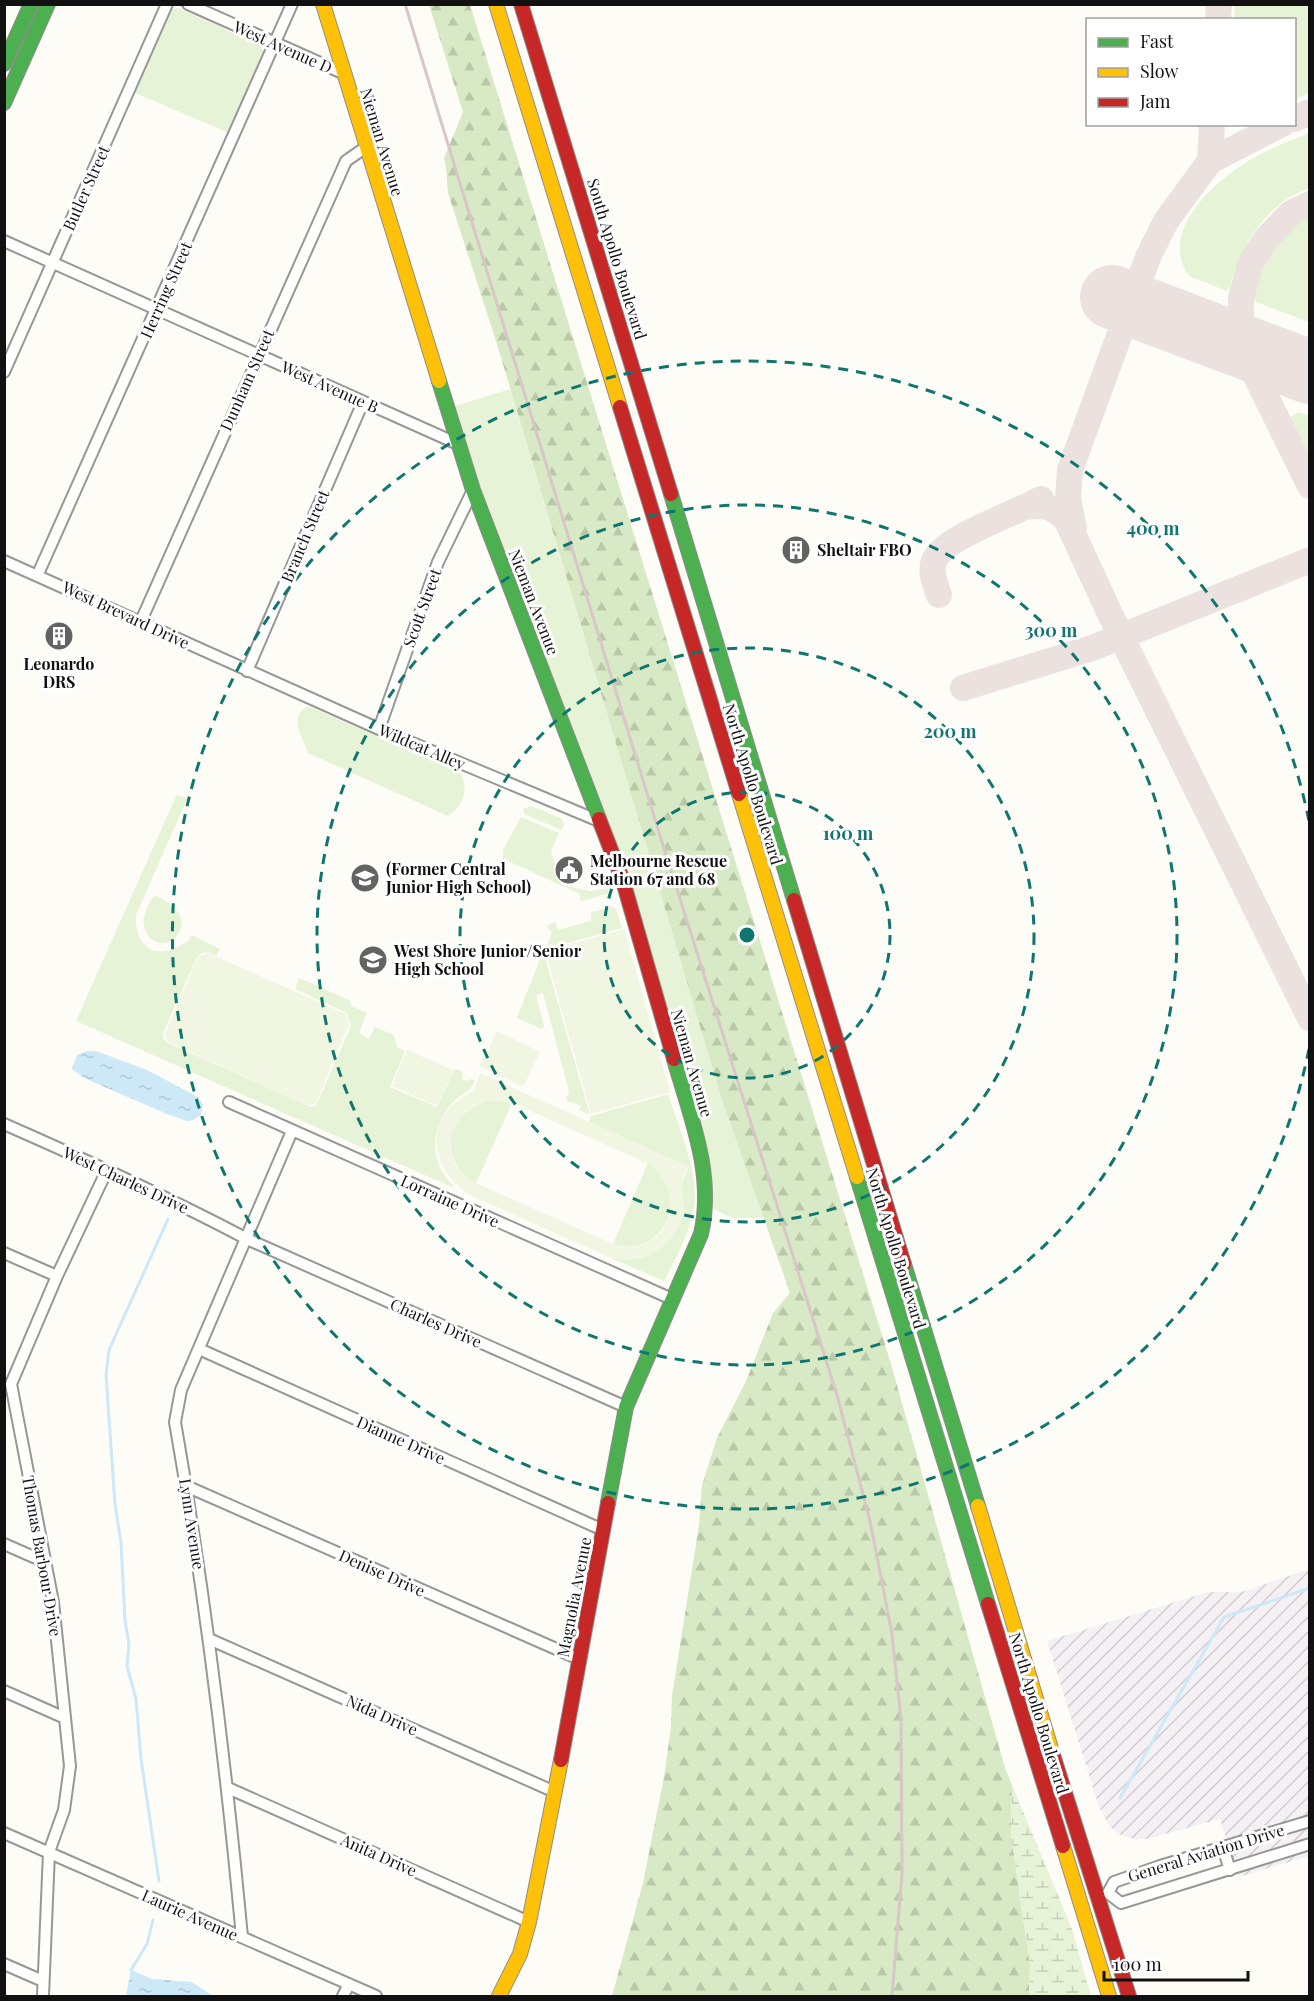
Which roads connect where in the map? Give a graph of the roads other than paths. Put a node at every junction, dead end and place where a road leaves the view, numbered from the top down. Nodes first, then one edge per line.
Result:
1 (31, 4) edge
2 (48, 4) edge
3 (167, 4) edge
4 (188, 4) edge
5 (292, 4) edge
6 (323, 4) edge
7 (496, 4) edge
8 (521, 4) edge
9 (274, 43) junction
10 (4, 64) edge
11 (345, 74) junction
12 (4, 102) edge
13 (366, 147) junction
14 (4, 241) edge
15 (53, 262) junction
16 (158, 310) junction
17 (258, 355) junction
18 (4, 372) edge
19 (363, 402) junction
20 (458, 444) junction
21 (473, 490) junction
22 (679, 524) joint
23 (4, 561) edge
24 (38, 574) junction
25 (141, 621) junction
26 (247, 671) junction
27 (379, 729) junction
28 (599, 821) junction
29 (229, 1102) dead end
30 (4, 1124) edge
31 (292, 1131) junction
32 (107, 1170) junction
33 (707, 1212) joint
34 (247, 1239) junction
35 (4, 1253) edge
36 (57, 1276) junction
37 (672, 1299) junction
38 (198, 1349) junction
39 (8, 1383) edge
40 (626, 1407) junction
41 (186, 1486) junction
42 (603, 1530) junction
43 (4, 1544) edge
44 (45, 1562) junction
45 (209, 1639) junction
46 (579, 1659) junction
47 (4, 1691) edge
48 (65, 1718) junction
49 (228, 1788) junction
50 (555, 1792) junction
51 (1310, 1821) edge
52 (4, 1833) edge
53 (1310, 1844) edge
54 (1223, 1848) junction
55 (49, 1852) junction
56 (1230, 1869) junction
57 (1102, 1894) junction
58 (1079, 1900) junction
59 (529, 1922) junction
60 (242, 1937) junction
61 (4, 1964) edge
62 (43, 1981) junction
63 (349, 1984) junction
64 (43, 1996) edge
65 (343, 1996) edge
66 (376, 1996) edge
67 (499, 1996) edge
68 (1108, 1996) edge
69 (1129, 1996) edge

1 - 10 street
2 - 12 street
3 - 15 street, Butler Street
4 - 9 street, West Avenue D
5 - 9 street, Herring Street
6 - 11 street, Nieman Avenue
7 - 58 street, North Apollo Boulevard
8 - 22 street, South Apollo Boulevard
9 - 11 street, West Avenue D
9 - 16 street, Herring Street
11 - 13 street, Nieman Avenue
13 - 17 street, Dunham Street
13 - 20 street, Nieman Avenue
14 - 15 street, West Avenue B
15 - 16 street, West Avenue B
15 - 18 street, Butler Street
16 - 17 street, West Avenue B
16 - 24 street, Herring Street
17 - 19 street, West Avenue B
17 - 25 street, Dunham Street
19 - 20 street, West Avenue B
19 - 26 street, Branch Street
20 - 21 street, Nieman Avenue
21 - 27 street, Scott Street
21 - 28 street, Nieman Avenue
22 - 57 street, North Apollo Boulevard
23 - 24 street, West Brevard Drive
24 - 25 street, West Brevard Drive
25 - 26 street, West Brevard Drive
26 - 27 street, Wildcat Alley
27 - 28 street, Wildcat Alley
28 - 33 street, Nieman Avenue
29 - 31 street, Lorraine Drive
30 - 32 street, West Charles Drive
31 - 34 street, Lynn Avenue
31 - 37 street, Lorraine Drive
32 - 34 street, West Charles Drive
32 - 36 street, Thomas Barbour Drive
33 - 37 street, Magnolia Avenue
34 - 38 street, Lynn Avenue
34 - 40 street, Charles Drive
35 - 36 street
36 - 39 street, Thomas Barbour Drive
37 - 40 street, Magnolia Avenue
38 - 41 street, Lynn Avenue
38 - 42 street, Dianne Drive
39 - 44 street, Thomas Barbour Drive
40 - 42 street, Magnolia Avenue
41 - 45 street, Lynn Avenue
41 - 46 street, Denise Drive
42 - 46 street, Magnolia Avenue
43 - 44 street
44 - 48 street, Thomas Barbour Drive
45 - 49 street, Lynn Avenue
45 - 50 street, Nida Drive
46 - 50 street, Magnolia Avenue
47 - 48 street
48 - 55 street, Thomas Barbour Drive
49 - 59 street, Anita Drive
49 - 60 street, Lynn Avenue
50 - 59 street, Magnolia Avenue
51 - 54 street, General Aviation Drive
52 - 55 street, Laurie Avenue
53 - 56 street, General Aviation Drive
54 - 56 street
54 - 57 street, General Aviation Drive
55 - 60 street, Laurie Avenue
55 - 62 street, Thomas Barbour Drive
56 - 57 street, General Aviation Drive
57 - 58 street, General Aviation Drive
57 - 69 street, North Apollo Boulevard
58 - 68 street, North Apollo Boulevard
59 - 67 street, Magnolia Avenue
60 - 63 street, Laurie Avenue
61 - 62 street
62 - 64 street, Thomas Barbour Drive
63 - 65 street
63 - 66 street, Laurie Avenue

